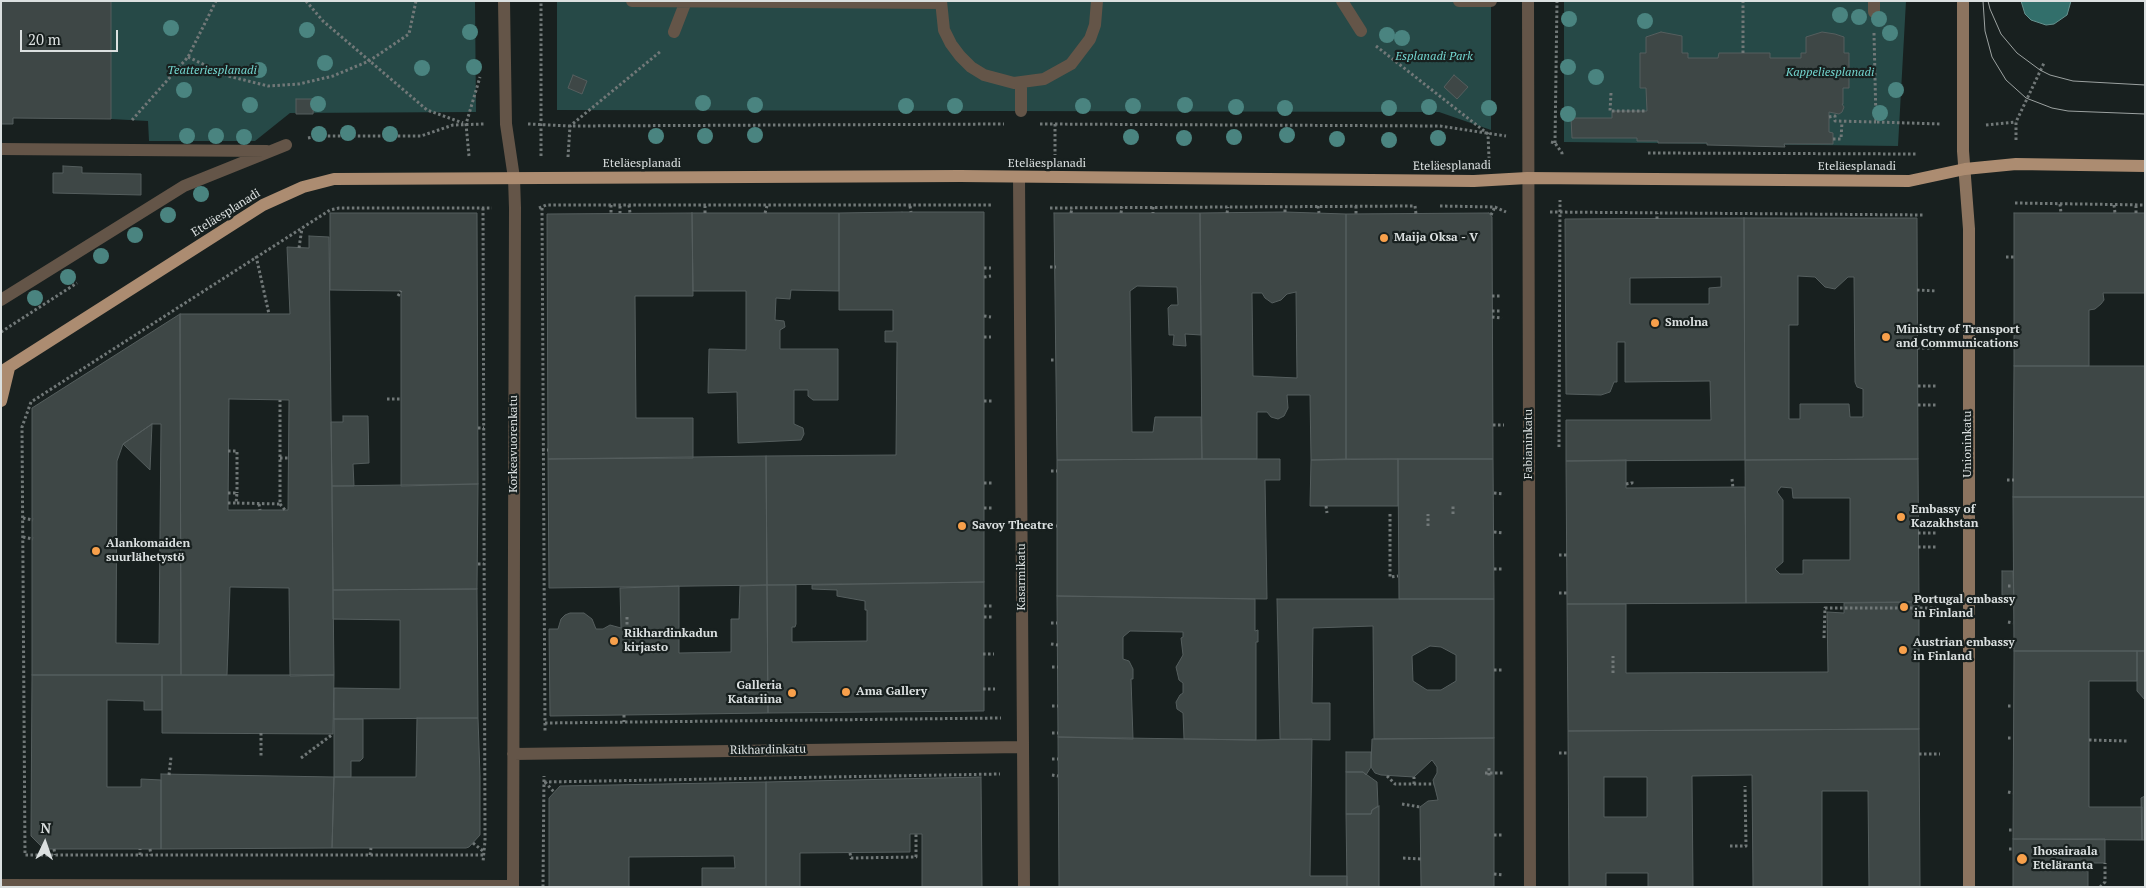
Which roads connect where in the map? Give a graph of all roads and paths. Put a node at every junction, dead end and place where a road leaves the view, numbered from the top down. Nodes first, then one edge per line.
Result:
1 (216, 1) edge
2 (306, 1) edge
3 (416, 1) edge
4 (504, 1) edge
5 (542, 1) edge
6 (632, 1) edge
7 (1097, 1) edge
8 (1342, 1) edge
9 (1459, 1) edge
10 (1491, 1) edge
11 (1528, 1) edge
12 (1557, 1) edge
13 (1743, 1) edge
14 (1963, 1) edge
15 (686, 2) edge
16 (941, 2) edge
17 (1874, 7) edge
18 (1361, 31) joint
19 (674, 32) joint
20 (1742, 53) dead end
21 (188, 57) junction
22 (369, 61) junction
23 (2044, 63) dead end
24 (480, 68) dead end
25 (1021, 82) junction
26 (1611, 93) dead end
27 (1020, 111) dead end
28 (1647, 111) dead end
29 (1829, 117) dead end
30 (132, 120) dead end
31 (1842, 122) junction
32 (1876, 122) junction
33 (2016, 122) junction
34 (466, 124) junction
35 (506, 124) junction
36 (542, 124) junction
37 (1943, 124) dead end
38 (1985, 125) dead end
39 (570, 126) dead end
40 (1488, 134) dead end
41 (1833, 139) dead end
42 (2016, 140) dead end
43 (1, 148) edge
44 (280, 148) junction
45 (1562, 153) junction
46 (1572, 153) dead end
47 (1642, 153) dead end
48 (1910, 154) dead end
49 (541, 159) dead end
50 (2145, 166) edge
51 (1965, 169) junction
52 (1019, 177) junction
53 (472, 178) junction
54 (514, 178) junction
55 (1527, 178) junction
56 (1561, 178) junction
57 (2015, 203) dead end
58 (2060, 204) junction
59 (611, 205) junction
60 (2114, 205) junction
61 (2136, 205) junction
62 (620, 206) junction
63 (629, 206) junction
64 (705, 206) junction
65 (767, 206) junction
66 (910, 206) junction
67 (991, 206) dead end
68 (1318, 206) junction
69 (1356, 206) junction
70 (1435, 206) dead end
71 (2145, 206) edge
72 (1228, 207) junction
73 (1285, 207) junction
74 (1495, 207) junction
75 (383, 208) junction
76 (422, 208) junction
77 (459, 208) junction
78 (476, 208) junction
79 (483, 208) junction
80 (515, 208) junction
81 (542, 208) junction
82 (1050, 208) dead end
83 (1072, 208) junction
84 (1122, 208) junction
85 (1153, 208) junction
86 (423, 212) dead end
87 (911, 212) dead end
88 (1285, 212) dead end
89 (1528, 212) junction
90 (1560, 212) junction
91 (383, 213) dead end
92 (459, 213) dead end
93 (611, 213) dead end
94 (620, 213) dead end
95 (630, 213) dead end
96 (705, 213) dead end
97 (765, 213) dead end
98 (1121, 213) dead end
99 (1319, 213) dead end
100 (1657, 213) junction
101 (2061, 213) dead end
102 (1071, 214) dead end
103 (1153, 214) dead end
104 (1226, 214) dead end
105 (1356, 214) dead end
106 (1416, 214) dead end
107 (1764, 214) junction
108 (2114, 214) dead end
109 (2136, 214) dead end
110 (1490, 215) dead end
111 (1924, 215) dead end
112 (1764, 218) dead end
113 (1657, 219) dead end
114 (302, 227) junction
115 (299, 248) dead end
116 (256, 256) junction
117 (2006, 257) dead end
118 (2014, 257) dead end
119 (1050, 267) dead end
120 (1056, 267) dead end
121 (984, 268) dead end
122 (991, 268) dead end
123 (991, 276) dead end
124 (984, 277) dead end
125 (1917, 290) dead end
126 (401, 291) dead end
127 (1937, 291) dead end
128 (398, 296) dead end
129 (1492, 296) dead end
130 (1502, 296) dead end
131 (1, 300) edge
132 (1492, 311) dead end
133 (1502, 311) dead end
134 (269, 314) dead end
135 (984, 316) dead end
136 (991, 316) dead end
137 (1492, 317) dead end
138 (1502, 318) dead end
139 (984, 337) dead end
140 (991, 337) dead end
141 (1917, 348) dead end
142 (1937, 348) dead end
143 (1051, 360) dead end
144 (1056, 360) dead end
145 (5, 370) edge
146 (1918, 386) dead end
147 (1938, 386) dead end
148 (548, 397) dead end
149 (542, 398) junction
150 (387, 399) dead end
151 (401, 399) dead end
152 (280, 400) dead end
153 (1, 401) edge
154 (984, 401) dead end
155 (992, 401) dead end
156 (1918, 405) dead end
157 (1938, 405) dead end
158 (1493, 425) dead end
159 (1504, 425) dead end
160 (478, 428) dead end
161 (484, 428) junction
162 (1559, 447) dead end
163 (542, 450) junction
164 (548, 450) dead end
165 (228, 451) dead end
166 (280, 458) junction
167 (288, 458) dead end
168 (1051, 471) dead end
169 (1057, 471) dead end
170 (1632, 480) dead end
171 (1732, 480) dead end
172 (2007, 480) dead end
173 (2014, 480) dead end
174 (984, 483) dead end
175 (993, 483) dead end
176 (1626, 484) dead end
177 (1733, 488) dead end
178 (543, 492) junction
179 (549, 492) dead end
180 (228, 493) dead end
181 (237, 493) junction
182 (1494, 493) dead end
183 (1504, 494) dead end
184 (228, 502) dead end
185 (236, 504) junction
186 (259, 504) junction
187 (280, 504) junction
188 (1326, 506) dead end
189 (1453, 506) dead end
190 (984, 508) dead end
191 (993, 508) dead end
192 (260, 510) dead end
193 (285, 510) dead end
194 (1918, 510) dead end
195 (1938, 510) dead end
196 (1327, 514) dead end
197 (1390, 514) dead end
198 (1428, 514) dead end
199 (1453, 514) dead end
200 (23, 518) junction
201 (33, 520) dead end
202 (993, 523) dead end
203 (984, 524) dead end
204 (1051, 526) dead end
205 (1057, 526) dead end
206 (1428, 526) dead end
207 (1494, 532) dead end
208 (1504, 532) dead end
209 (1938, 532) dead end
210 (1918, 533) dead end
211 (23, 537) junction
212 (33, 539) dead end
213 (1918, 547) dead end
214 (1938, 547) dead end
215 (1567, 555) dead end
216 (1559, 556) dead end
217 (478, 564) dead end
218 (484, 564) junction
219 (1494, 569) dead end
220 (1504, 569) dead end
221 (1398, 576) dead end
222 (2008, 586) dead end
223 (2014, 586) dead end
224 (1559, 593) dead end
225 (1567, 593) dead end
226 (984, 606) dead end
227 (994, 606) dead end
228 (1939, 608) dead end
229 (627, 617) dead end
230 (984, 617) dead end
231 (994, 617) dead end
232 (2008, 622) dead end
233 (1052, 623) dead end
234 (1057, 623) dead end
235 (2014, 623) dead end
236 (627, 625) dead end
237 (1824, 638) dead end
238 (1051, 644) dead end
239 (1058, 645) dead end
240 (2008, 647) dead end
241 (2014, 647) dead end
242 (983, 654) dead end
243 (994, 654) dead end
244 (1614, 656) dead end
245 (1052, 667) dead end
246 (1058, 667) dead end
247 (1494, 670) dead end
248 (1504, 670) dead end
249 (1613, 673) dead end
250 (994, 689) dead end
251 (983, 690) dead end
252 (1052, 706) dead end
253 (1058, 706) dead end
254 (2008, 706) dead end
255 (2013, 706) dead end
256 (624, 715) dead end
257 (1022, 718) junction
258 (624, 722) junction
259 (545, 723) junction
260 (260, 733) dead end
261 (1052, 733) dead end
262 (1058, 733) dead end
263 (333, 734) dead end
264 (2008, 738) dead end
265 (2013, 738) dead end
266 (2089, 740) dead end
267 (2128, 741) dead end
268 (1023, 747) junction
269 (1559, 753) dead end
270 (1568, 753) dead end
271 (513, 754) junction
272 (545, 754) junction
273 (1919, 754) dead end
274 (1940, 754) dead end
275 (171, 757) dead end
276 (261, 758) dead end
277 (300, 758) dead end
278 (1052, 759) dead end
279 (1058, 759) dead end
280 (1489, 768) dead end
281 (1487, 773) junction
282 (1504, 773) dead end
283 (1000, 774) dead end
284 (169, 775) dead end
285 (1052, 775) dead end
286 (1058, 776) dead end
287 (1387, 776) dead end
288 (1414, 776) dead end
289 (1489, 778) dead end
290 (711, 779) junction
291 (544, 782) junction
292 (711, 784) dead end
293 (1414, 784) junction
294 (1434, 784) dead end
295 (1746, 786) dead end
296 (554, 792) dead end
297 (2008, 792) dead end
298 (2013, 793) dead end
299 (1402, 804) dead end
300 (1420, 807) dead end
301 (2008, 830) dead end
302 (2013, 830) dead end
303 (916, 834) dead end
304 (1494, 835) dead end
305 (1504, 835) dead end
306 (473, 843) dead end
307 (1730, 846) dead end
308 (371, 848) dead end
309 (54, 849) dead end
310 (140, 849) dead end
311 (150, 849) dead end
312 (483, 853) junction
313 (850, 853) dead end
314 (370, 854) junction
315 (55, 855) junction
316 (151, 855) junction
317 (140, 856) junction
318 (1403, 858) dead end
319 (1421, 859) dead end
320 (2105, 863) dead end
321 (1494, 874) dead end
322 (1504, 875) dead end
323 (1, 885) edge
324 (483, 885) junction
325 (513, 886) edge
326 (543, 887) edge
327 (1024, 887) edge
328 (1530, 887) edge
329 (1969, 887) edge
330 (2100, 887) edge

1 - 21 path
2 - 22 path
3 - 22 path
4 - 35 street, Korkeavuorenkatu
5 - 36 path
6 - 15 street
7 - 25 street
8 - 18 street
9 - 10 street
11 - 55 street, Fabianinkatu
12 - 45 path
13 - 20 path
14 - 51 main road, Unioninkatu
15 - 16 street
15 - 19 street
16 - 25 street
17 - 32 path
18 - 40 path
19 - 39 path
21 - 22 path
21 - 30 path
22 - 34 path
23 - 33 path
24 - 34 path
25 - 27 street
26 - 28 path
29 - 31 path
31 - 32 path
31 - 41 path
32 - 37 path
33 - 38 path
33 - 42 path
34 - 35 path
34 - 44 path
34 - 53 path
35 - 36 path
35 - 54 street, Korkeavuorenkatu
36 - 49 path
43 - 44 street
44 - 131 street
45 - 46 path
45 - 56 path
47 - 48 path
50 - 51 main road, Eteläesplanadi
51 - 56 main road, Eteläesplanadi
51 - 329 main road, Unioninkatu
52 - 54 main road, Eteläesplanadi
52 - 55 main road, Eteläesplanadi
52 - 257 street, Kasarmikatu
53 - 54 main road, Eteläesplanadi
53 - 78 path
53 - 145 main road, Eteläesplanadi
54 - 80 street, Korkeavuorenkatu
55 - 56 main road, Eteläesplanadi
55 - 89 street, Fabianinkatu
56 - 90 path
57 - 58 path
58 - 60 path
58 - 101 path
59 - 62 path
59 - 81 path
59 - 93 path
60 - 61 path
60 - 108 path
61 - 71 path
61 - 109 path
62 - 63 path
62 - 94 path
63 - 64 path
63 - 95 path
64 - 65 path
64 - 96 path
65 - 66 path
65 - 97 path
66 - 67 path
66 - 87 path
68 - 69 path
68 - 73 path
68 - 99 path
69 - 105 path
69 - 106 path
70 - 74 path
72 - 73 path
72 - 85 path
72 - 104 path
73 - 88 path
74 - 89 path
74 - 110 path
75 - 76 path
75 - 91 path
75 - 114 path
76 - 77 path
76 - 86 path
77 - 78 path
77 - 92 path
78 - 79 path
79 - 80 path
79 - 161 path
80 - 81 path
80 - 271 street, Korkeavuorenkatu
81 - 149 path
82 - 83 path
83 - 84 path
83 - 102 path
84 - 85 path
84 - 98 path
85 - 103 path
89 - 90 path
89 - 328 street, Fabianinkatu
90 - 100 path
90 - 162 path
100 - 107 path
100 - 113 path
107 - 111 path
107 - 112 path
114 - 115 path
114 - 116 path
116 - 134 path
116 - 200 path
117 - 118 path
119 - 120 path
121 - 122 path
123 - 124 path
125 - 127 path
126 - 128 path
129 - 130 path
132 - 133 path
135 - 136 path
137 - 138 path
139 - 140 path
141 - 142 path
143 - 144 path
145 - 153 main road
146 - 147 path
148 - 149 path
149 - 163 path
150 - 151 path
152 - 166 path
154 - 155 path
156 - 157 path
158 - 159 path
160 - 161 path
161 - 218 path
163 - 164 path
163 - 178 path
165 - 181 path
166 - 167 path
166 - 187 path
168 - 169 path
170 - 176 path
171 - 177 path
172 - 173 path
174 - 175 path
178 - 179 path
178 - 259 path
180 - 181 path
181 - 185 path
182 - 183 path
184 - 185 path
185 - 186 path
186 - 187 path
186 - 192 path
187 - 193 path
188 - 196 path
189 - 199 path
190 - 191 path
194 - 195 path
197 - 221 path
198 - 206 path
200 - 201 path
200 - 211 path
202 - 203 path
204 - 205 path
207 - 208 path
209 - 210 path
211 - 212 path
211 - 315 path
213 - 214 path
215 - 216 path
217 - 218 path
218 - 312 path
219 - 220 path
222 - 223 path
224 - 225 path
226 - 227 path
228 - 237 path
229 - 236 path
230 - 231 path
232 - 235 path
233 - 234 path
238 - 239 path
240 - 241 path
242 - 243 path
244 - 249 path
245 - 246 path
247 - 248 path
250 - 251 path
252 - 253 path
254 - 255 path
256 - 258 path
257 - 258 path
257 - 268 street, Kasarmikatu
258 - 259 path
259 - 272 path
260 - 276 path
261 - 262 path
263 - 277 path
264 - 265 path
266 - 267 path
268 - 272 street, Rikhardinkatu
268 - 327 street, Kasarmikatu
269 - 270 path
271 - 272 street, Rikhardinkatu
271 - 325 street, Korkeavuorenkatu
272 - 291 path
273 - 274 path
275 - 284 path
278 - 279 path
280 - 281 path
281 - 282 path
281 - 289 path
283 - 290 path
285 - 286 path
287 - 293 path
288 - 293 path
290 - 291 path
290 - 292 path
291 - 296 path
291 - 326 path
293 - 294 path
295 - 307 path
297 - 298 path
299 - 300 path
301 - 302 path
303 - 313 path
304 - 305 path
306 - 312 path
308 - 314 path
309 - 315 path
310 - 317 path
311 - 316 path
312 - 314 path
312 - 324 path
314 - 316 path
315 - 317 path
316 - 317 path
318 - 319 path
320 - 330 path
321 - 322 path
323 - 324 street
324 - 325 street

